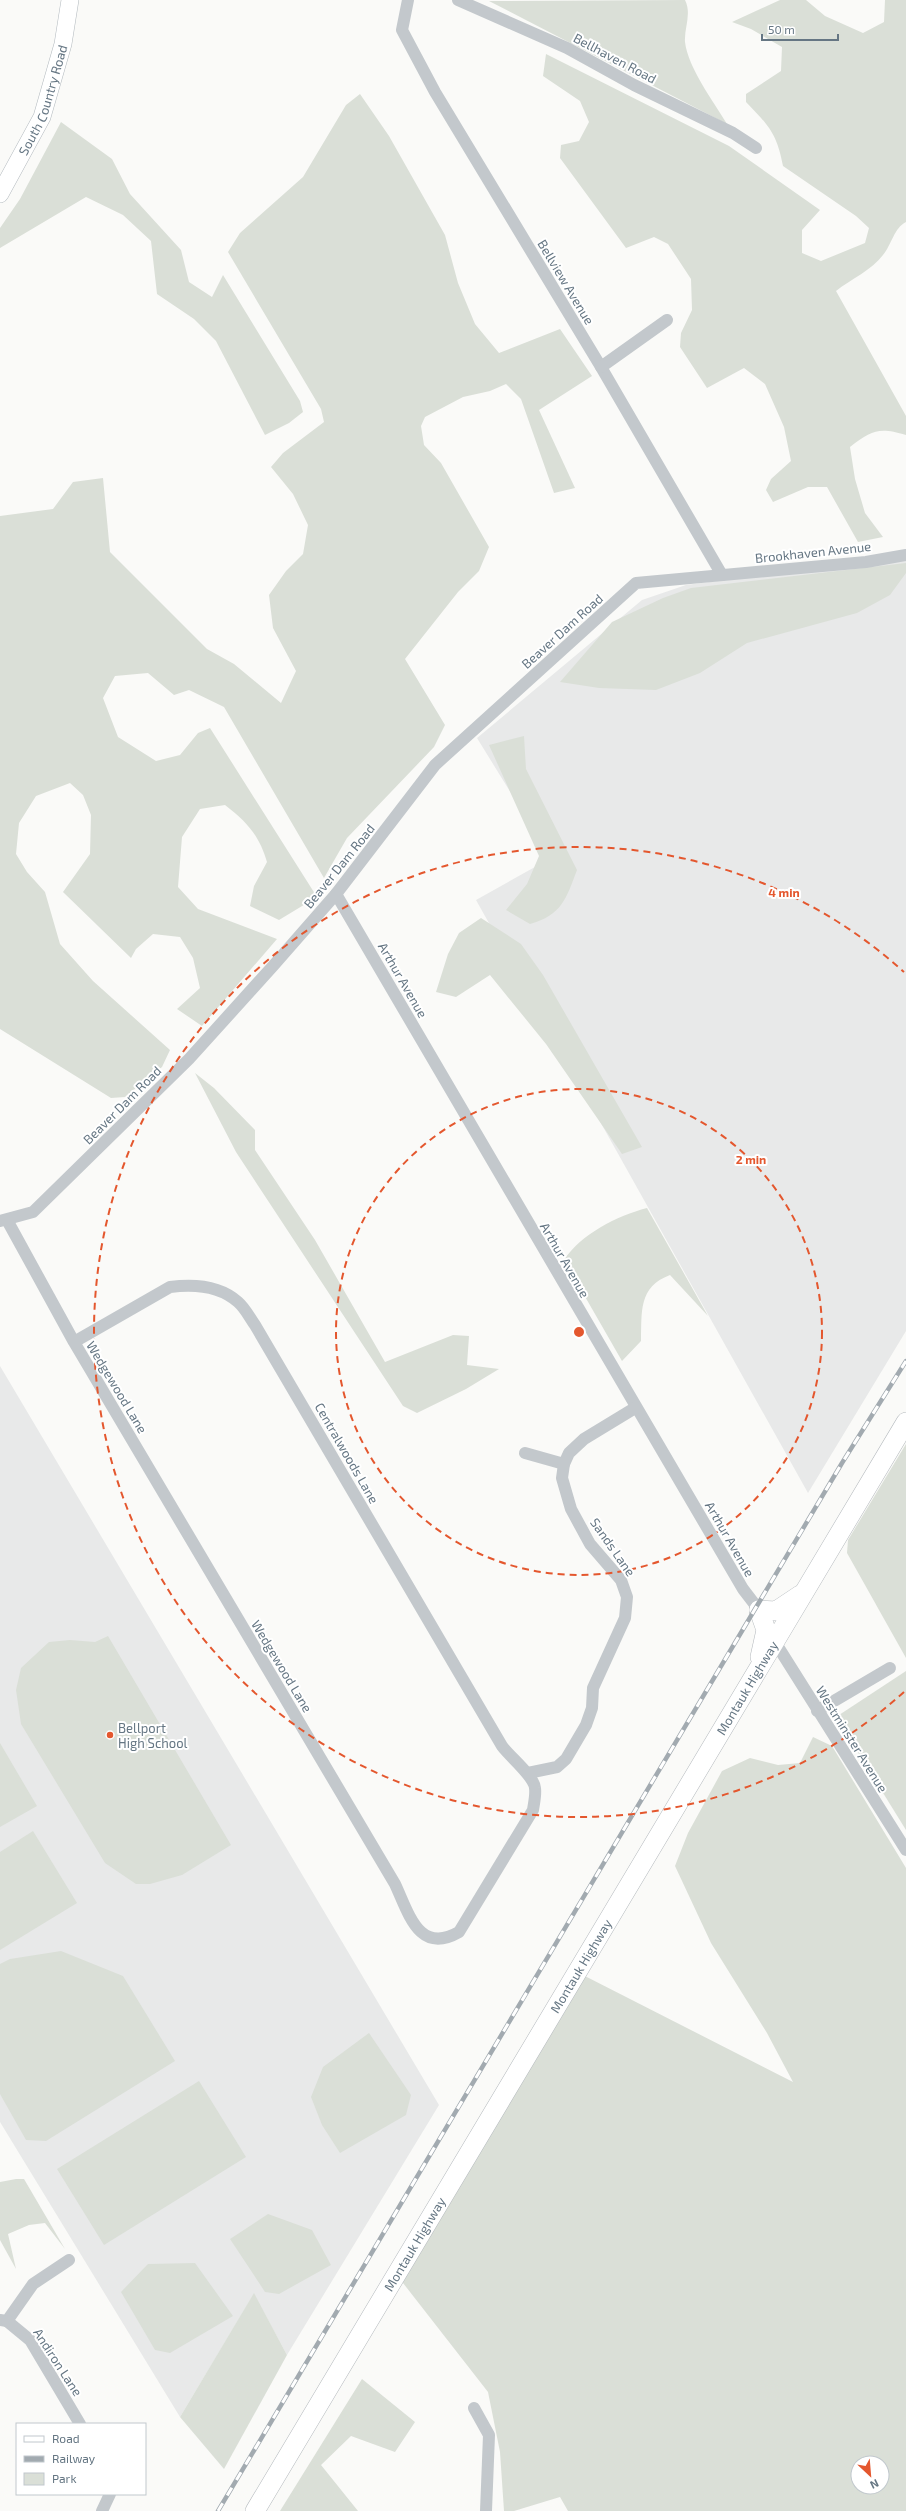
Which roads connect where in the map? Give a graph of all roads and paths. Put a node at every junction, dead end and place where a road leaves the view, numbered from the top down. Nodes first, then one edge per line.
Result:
1 (70, 0) edge
2 (408, 0) edge
3 (458, 0) edge
4 (756, 148) dead end
5 (0, 194) edge
6 (667, 320) dead end
7 (601, 367) junction
8 (906, 555) edge
9 (722, 575) junction
10 (336, 894) junction
11 (3, 1221) edge
12 (74, 1342) junction
13 (635, 1408) junction
14 (906, 1422) edge
15 (525, 1453) dead end
16 (564, 1464) junction
17 (807, 1589) junction
18 (759, 1610) junction
19 (779, 1637) junction
20 (890, 1668) dead end
21 (754, 1678) junction
22 (817, 1711) junction
23 (528, 1773) junction
24 (906, 1850) edge
25 (69, 2260) dead end
26 (3, 2320) edge
27 (474, 2408) dead end
28 (79, 2423) edge
29 (110, 2495) edge
30 (102, 2511) edge
31 (255, 2511) edge
32 (486, 2511) edge

1 - 5 main road, South Country Road
2 - 7 street, Bellview Avenue
3 - 4 street, Bellhaven Road
6 - 7 street
7 - 9 street, Bellview Avenue
8 - 9 street, Brookhaven Avenue
9 - 10 street, Beaver Dam Road
10 - 11 street, Beaver Dam Road
10 - 13 street, Arthur Avenue
11 - 12 street, Wedgewood Lane
12 - 23 street, Centralwoods Lane
12 - 23 street, Wedgewood Lane
13 - 16 street
13 - 18 street, Arthur Avenue
14 - 17 main road, Montauk Highway
15 - 16 street
16 - 23 street, Sands Lane
17 - 18 main road
17 - 19 main road, Montauk Highway
18 - 19 street, Arthur Avenue
18 - 21 main road
19 - 21 main road, Montauk Highway
19 - 22 street, Westminster Avenue
20 - 22 street
21 - 31 main road, Montauk Highway
22 - 24 street, Westminster Avenue
25 - 26 street
26 - 28 street, Andiron Lane
27 - 32 street
29 - 30 street

